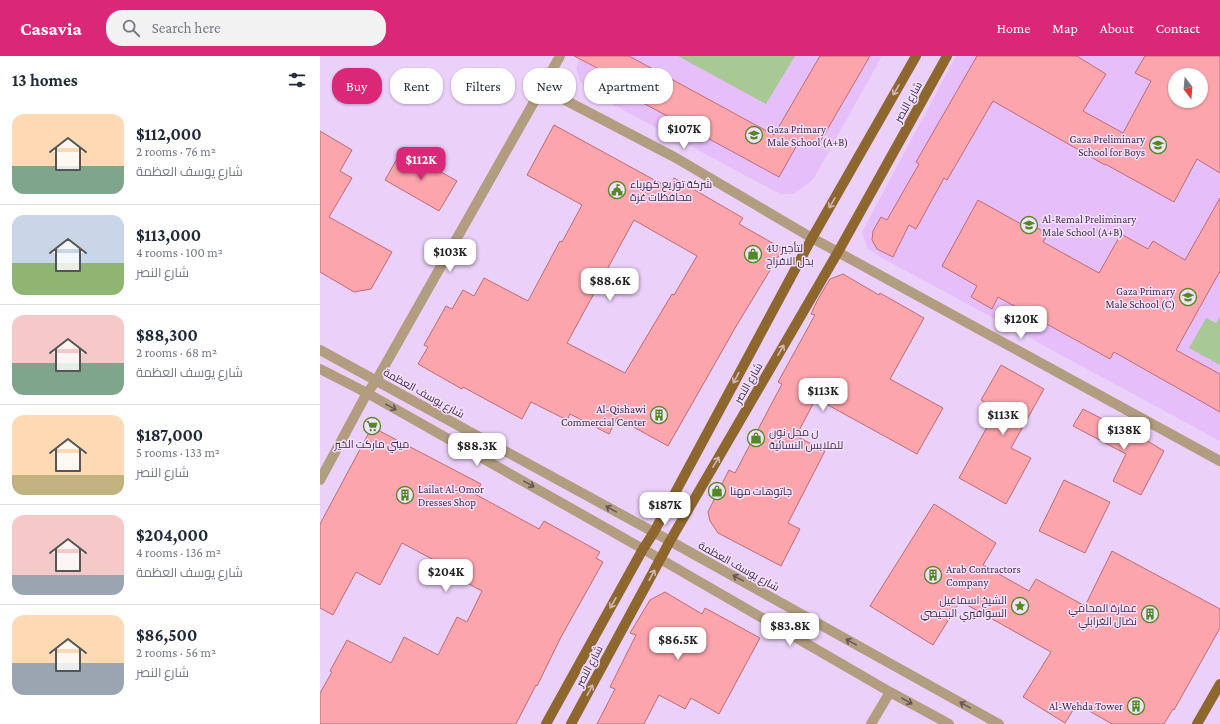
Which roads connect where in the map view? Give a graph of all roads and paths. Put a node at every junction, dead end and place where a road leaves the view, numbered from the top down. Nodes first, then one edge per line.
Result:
1 (560, 56) edge
2 (916, 56) edge
3 (947, 56) edge
4 (553, 68) edge
5 (533, 104) edge
6 (573, 104) edge
7 (812, 238) junction
8 (838, 252) junction
9 (320, 350) edge
10 (320, 368) edge
11 (376, 381) junction
12 (367, 393) junction
13 (1220, 461) edge
14 (320, 480) edge
15 (654, 532) junction
16 (670, 541) junction
17 (643, 548) junction
18 (661, 559) junction
19 (1220, 684) edge
20 (890, 692) junction
21 (546, 724) edge
22 (571, 724) edge
23 (871, 724) edge
24 (949, 724) edge
25 (999, 724) edge
26 (1196, 724) edge

1 - 4 street
2 -> 7 main road, شارع النصر
3 - 8 main road, شارع النصر
5 - 11 street
6 - 7 street
7 - 8 street
7 -> 15 main road, شارع النصر
8 - 13 street
16 -> 8 main road, شارع النصر
9 - 11 street, شارع يوسف العظمة
10 - 12 street
11 - 12 street
15 -> 11 street, شارع يوسف العظمة
12 - 14 street
12 -> 17 street
15 - 16 street, شارع يوسف العظمة
15 - 17 main road, شارع النصر
16 - 18 main road, شارع النصر
25 -> 16 street, شارع يوسف العظمة
17 - 18 street
17 -> 21 main road, شارع النصر
18 - 20 street
22 -> 18 main road, شارع النصر
19 - 26 main road
20 - 23 street
20 -> 24 street

